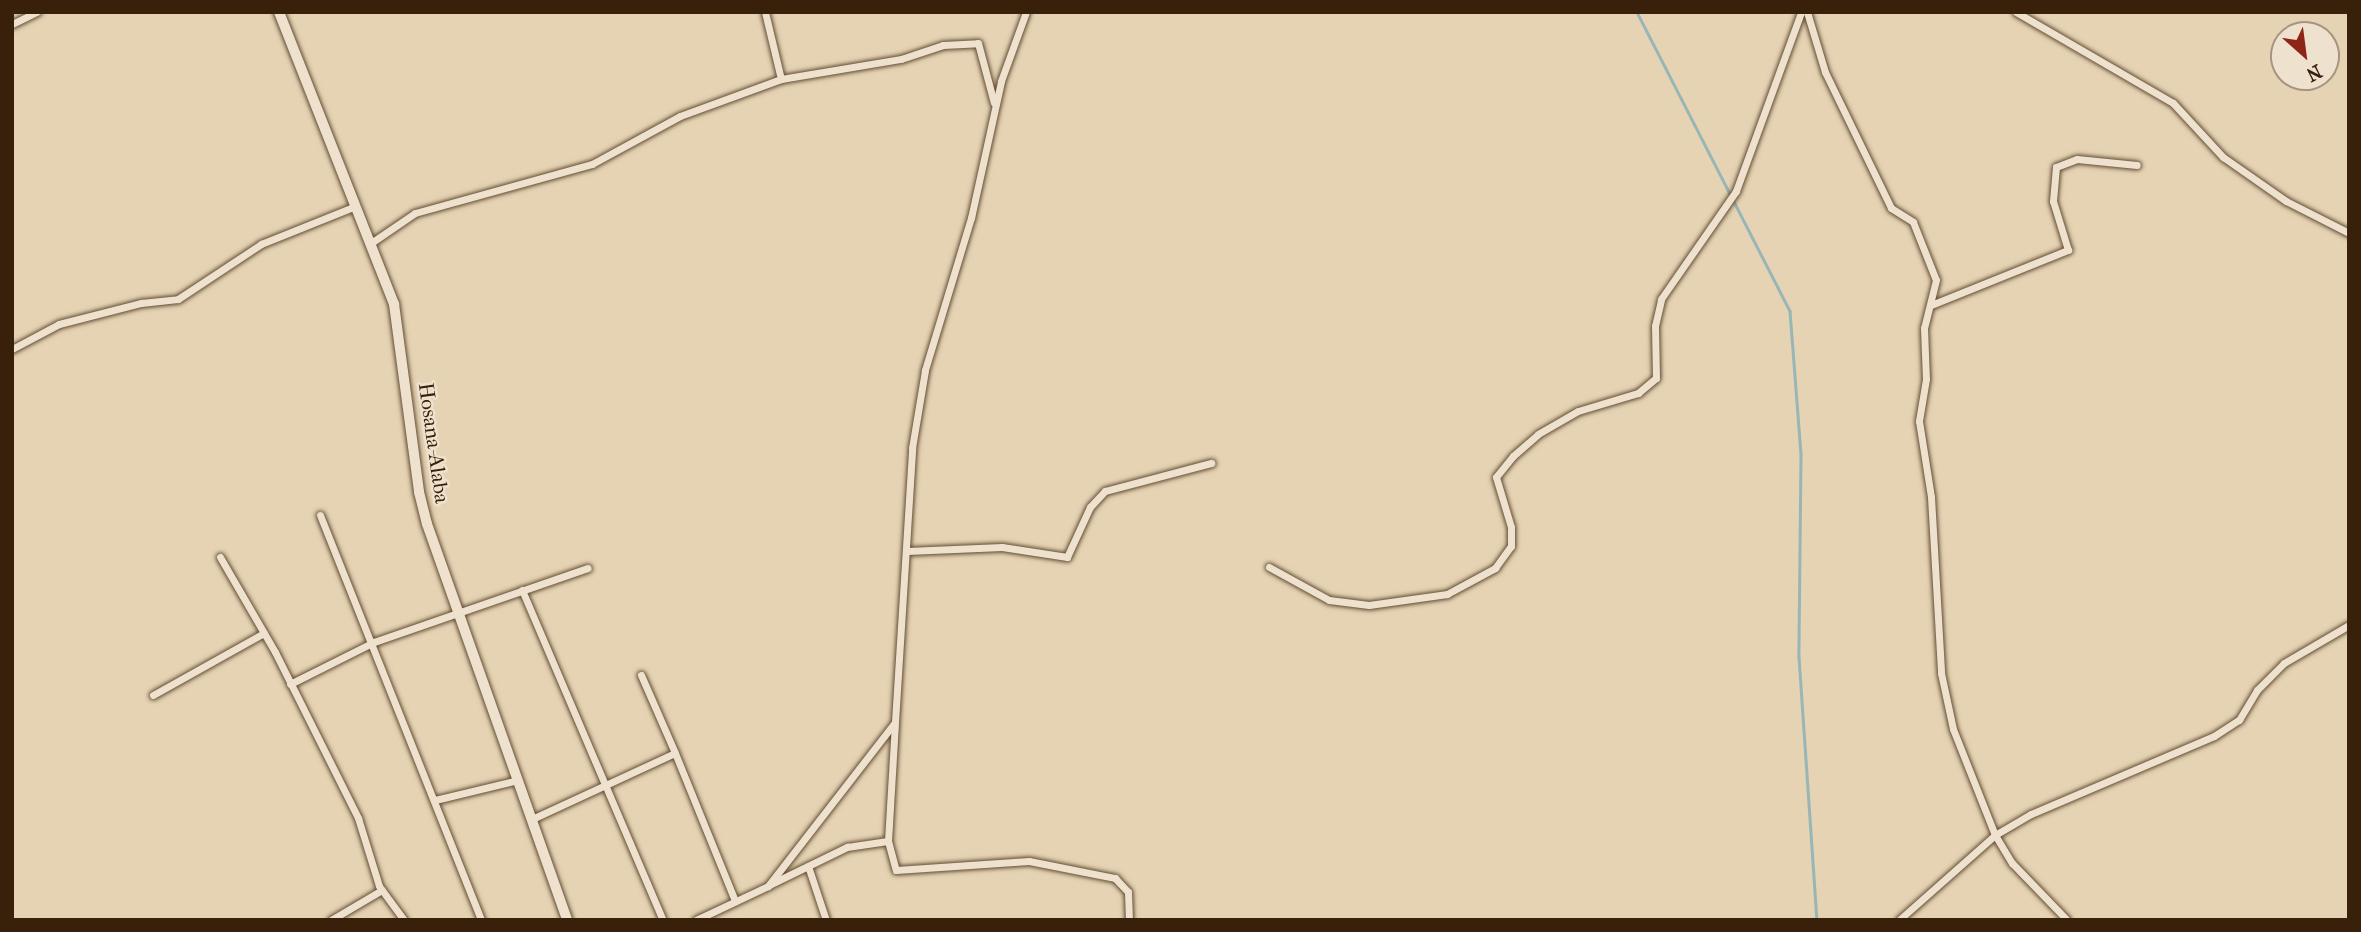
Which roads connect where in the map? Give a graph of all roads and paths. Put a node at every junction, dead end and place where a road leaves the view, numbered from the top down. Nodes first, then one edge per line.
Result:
1 (37, 12) edge
2 (279, 12) edge
3 (765, 12) edge
4 (1026, 12) edge
5 (1801, 12) edge
6 (1807, 12) edge
7 (2016, 12) edge
8 (12, 24) edge
9 (781, 79) junction
10 (995, 107) junction
11 (2137, 165) dead end
12 (356, 206) junction
13 (2349, 233) edge
14 (370, 243) junction
15 (1931, 305) junction
16 (12, 349) edge
17 (1211, 463) dead end
18 (320, 515) dead end
19 (907, 551) junction
20 (220, 557) dead end
21 (1269, 567) dead end
22 (588, 568) dead end
23 (522, 590) junction
24 (458, 610) junction
25 (2349, 625) edge
26 (264, 632) junction
27 (374, 642) junction
28 (641, 675) dead end
29 (290, 684) junction
30 (153, 695) dead end
31 (895, 722) junction
32 (675, 753) junction
33 (518, 779) junction
34 (605, 785) junction
35 (435, 800) junction
36 (532, 819) junction
37 (1995, 835) junction
38 (888, 841) junction
39 (808, 866) junction
40 (768, 886) junction
41 (382, 890) junction
42 (735, 901) junction
43 (331, 920) edge
44 (404, 920) edge
45 (481, 920) edge
46 (567, 920) edge
47 (663, 920) edge
48 (696, 920) edge
49 (826, 920) edge
50 (1129, 920) edge
51 (1899, 920) edge
52 (2067, 920) edge

1 - 8 street
2 - 12 main road, Hosana-Alaba
3 - 9 street
4 - 10 street
5 - 21 street
6 - 15 street
7 - 13 street
9 - 10 street
9 - 14 street
10 - 19 street
11 - 15 street
12 - 14 main road, Hosana-Alaba
12 - 16 street
14 - 24 main road, Hosana-Alaba
15 - 37 street
17 - 19 street
18 - 27 street
19 - 31 street
20 - 26 street
22 - 23 street
23 - 24 street
23 - 34 street
24 - 27 street
24 - 33 main road, Hosana-Alaba
25 - 37 street
26 - 29 street
26 - 30 street
27 - 29 street
27 - 35 street
28 - 32 street
29 - 41 street
31 - 38 street
31 - 40 street
32 - 34 street
32 - 42 street
33 - 35 street
33 - 36 main road, Hosana-Alaba
34 - 36 street
34 - 47 street
35 - 45 street
36 - 46 main road, Hosana-Alaba
37 - 51 street
37 - 52 street
38 - 39 street
38 - 50 street
39 - 40 street
39 - 49 street
40 - 42 street
41 - 43 street
41 - 44 street
42 - 48 street

